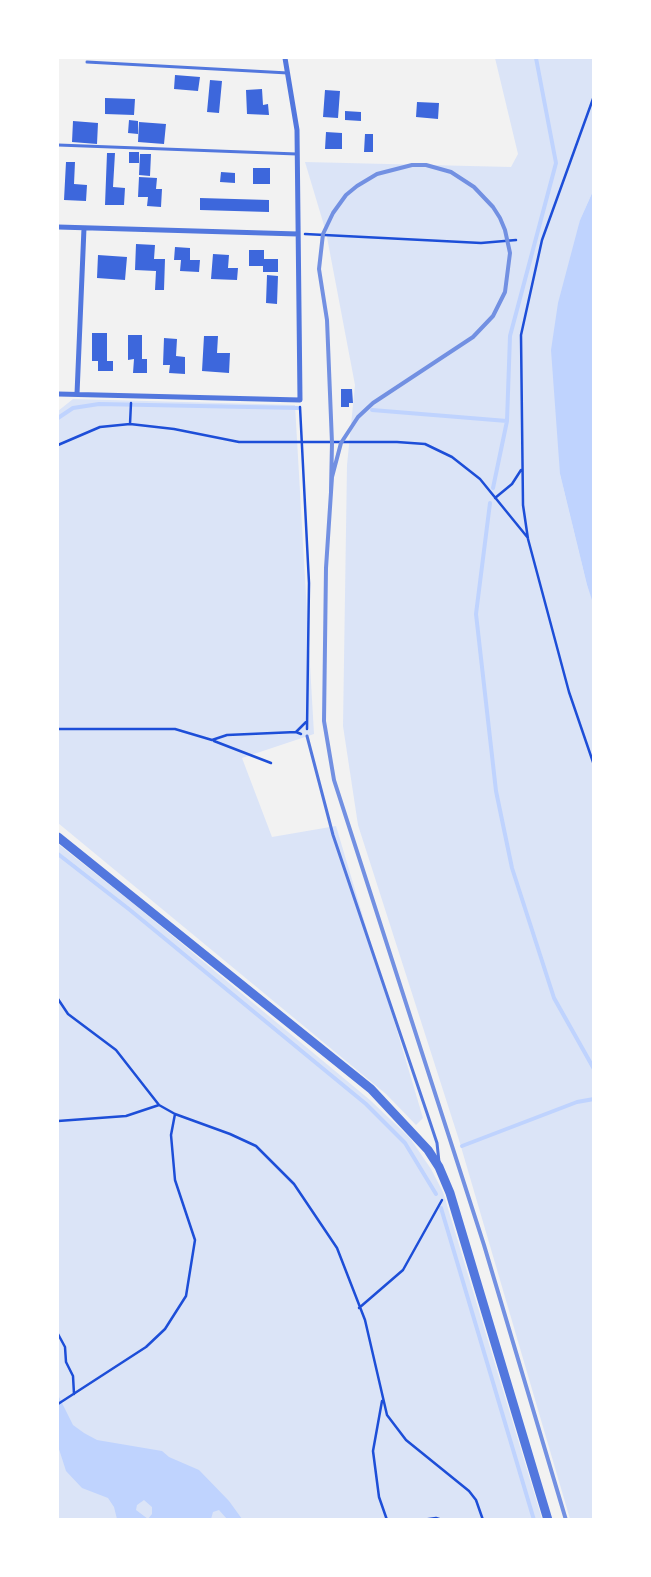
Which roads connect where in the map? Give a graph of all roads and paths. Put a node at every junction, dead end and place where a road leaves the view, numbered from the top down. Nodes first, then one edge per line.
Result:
1 (285, 58) edge
2 (87, 62) dead end
3 (288, 73) junction
4 (594, 96) edge
5 (58, 145) edge
6 (298, 154) junction
7 (58, 227) edge
8 (84, 228) junction
9 (298, 234) junction
10 (516, 240) dead end
11 (58, 394) edge
12 (77, 394) junction
13 (300, 400) junction
14 (130, 409) dead end
15 (130, 424) junction
16 (304, 444) junction
17 (58, 445) edge
18 (522, 469) junction
19 (495, 498) junction
20 (528, 539) junction
21 (306, 722) junction
22 (58, 729) edge
23 (296, 732) junction
24 (307, 736) junction
25 (212, 740) junction
26 (271, 763) dead end
27 (594, 765) edge
28 (58, 837) edge
29 (58, 999) edge
30 (159, 1104) junction
31 (175, 1114) junction
32 (58, 1121) edge
33 (439, 1167) junction
34 (450, 1193) junction
35 (359, 1308) junction
36 (58, 1334) edge
37 (74, 1394) junction
38 (382, 1398) junction
39 (58, 1404) edge
40 (387, 1520) edge
41 (422, 1520) edge
42 (442, 1520) edge
43 (483, 1520) edge
44 (548, 1520) edge

1 - 3 street
2 - 3 lane
3 - 6 street
4 - 18 path
5 - 6 lane
6 - 9 street
7 - 8 street
8 - 9 street
8 - 12 street
9 - 10 path
9 - 13 street
11 - 12 street
12 - 13 street
13 - 16 path
14 - 15 path
15 - 16 path
15 - 17 path
16 - 19 path
16 - 21 path
18 - 19 path
18 - 20 path
19 - 20 path
20 - 27 path
21 - 23 path
21 - 24 path
22 - 25 path
23 - 24 path
23 - 25 path
24 - 33 lane
25 - 26 path
28 - 33 street
29 - 30 path
30 - 31 path
30 - 32 path
31 - 35 path
31 - 37 path
33 - 34 street
34 - 35 path
34 - 44 street
35 - 38 path
36 - 37 path
37 - 39 path
38 - 40 path
38 - 43 path
41 - 42 path

